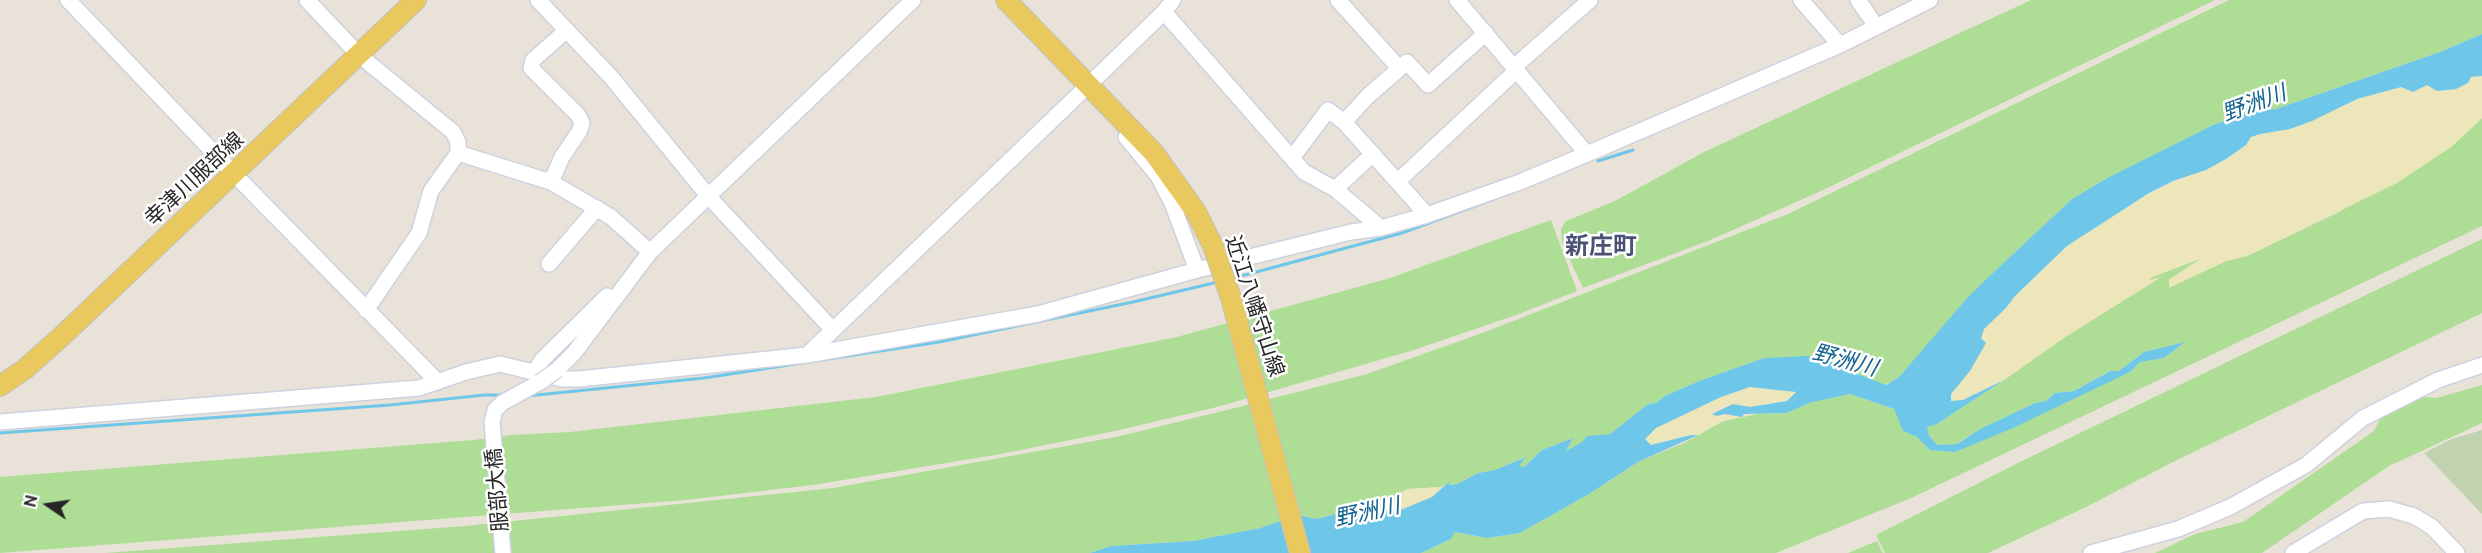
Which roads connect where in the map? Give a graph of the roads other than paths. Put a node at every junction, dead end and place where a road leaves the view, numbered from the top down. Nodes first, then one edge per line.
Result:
1 (68, 0) edge
2 (307, 0) edge
3 (416, 0) edge
4 (538, 0) edge
5 (913, 0) edge
6 (1006, 0) edge
7 (1338, 0) edge
8 (1457, 0) edge
9 (1590, 0) edge
10 (1801, 0) edge
11 (1858, 0) edge
12 (1924, 1) edge
13 (1168, 6) edge
14 (1876, 26) junction
15 (567, 30) junction
16 (1486, 33) junction
17 (1840, 45) junction
18 (359, 55) junction
19 (1399, 68) junction
20 (1516, 69) junction
21 (1088, 84) junction
22 (1344, 122) junction
23 (458, 153) junction
24 (1373, 154) junction
25 (1587, 154) junction
26 (1292, 158) junction
27 (234, 174) junction
28 (1398, 181) junction
29 (551, 182) junction
30 (1335, 189) junction
31 (708, 197) junction
32 (597, 208) junction
33 (1427, 215) junction
34 (1381, 228) junction
35 (650, 252) junction
36 (549, 264) dead end
37 (1197, 270) junction
38 (628, 281) junction
39 (366, 310) junction
40 (833, 330) junction
41 (807, 355) junction
42 (2482, 365) edge
43 (537, 377) junction
44 (438, 382) junction
45 (0, 386) edge
46 (0, 422) edge
47 (502, 553) edge
48 (1300, 553) edge
49 (2091, 553) edge
50 (2293, 553) edge
51 (2457, 553) edge

1 - 27 street
2 - 18 street
3 - 18 main road, 幸津川服部線
4 - 15 street
5 - 31 street
6 - 21 main road, 近江八幡守山線
7 - 19 street
8 - 16 street
9 - 20 street
10 - 17 street
11 - 14 street
12 - 14 street
13 - 21 street
13 - 26 street
14 - 17 street
15 - 29 street
15 - 31 street
16 - 19 street
16 - 20 street
17 - 25 street
18 - 23 street
18 - 27 main road, 幸津川服部線
19 - 22 street
20 - 25 street
20 - 28 street
21 - 37 street
21 - 40 street
21 - 48 main road, 近江八幡守山線, bridge
22 - 24 street
22 - 26 street
23 - 29 street
23 - 39 street
24 - 28 street
24 - 30 street
25 - 33 street
26 - 30 street
27 - 39 street
27 - 45 main road, 幸津川服部線
28 - 33 street
29 - 32 street
30 - 34 street
31 - 35 street
31 - 40 street
32 - 35 street
32 - 36 street
33 - 34 street
34 - 37 street
35 - 38 street
37 - 41 street
38 - 43 street, bridge
38 - 43 street
39 - 44 street
40 - 41 street
41 - 43 street
42 - 49 street
43 - 44 street
43 - 47 street, 服部大橋
44 - 46 street
50 - 51 street

